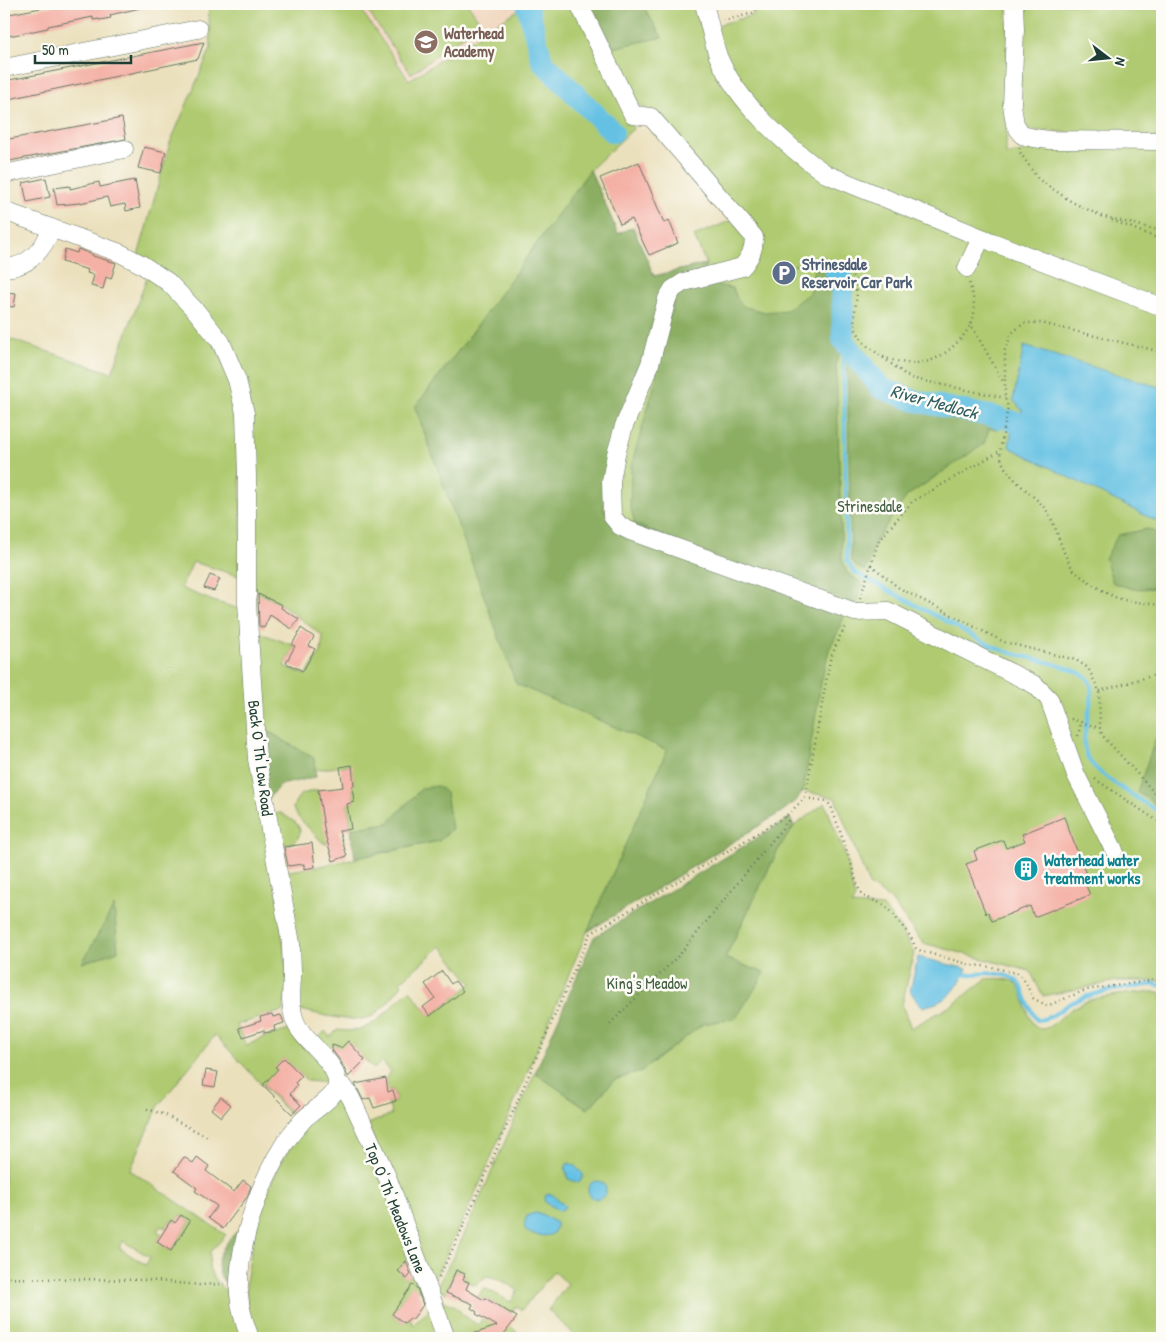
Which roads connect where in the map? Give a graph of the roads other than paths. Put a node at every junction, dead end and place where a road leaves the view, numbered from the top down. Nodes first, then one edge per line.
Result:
1 (579, 4) edge
2 (704, 4) edge
3 (1014, 4) edge
4 (198, 29) dead end
5 (4, 68) edge
6 (1162, 141) edge
7 (124, 149) dead end
8 (4, 174) edge
9 (4, 211) edge
10 (52, 228) junction
11 (981, 238) junction
12 (4, 268) edge
13 (967, 268) road end
14 (1162, 306) edge
15 (1114, 850) dead end
16 (337, 1084) junction
17 (250, 1338) edge
18 (446, 1338) edge

1 - 15 street
2 - 11 street
3 - 6 street
4 - 5 street
7 - 8 street
9 - 10 street, Back O' Th' Low Road
10 - 12 street
10 - 16 street, Back O' Th' Low Road
11 - 13 street
11 - 14 street
16 - 17 street
16 - 18 street, Top O' Th' Meadows Lane

